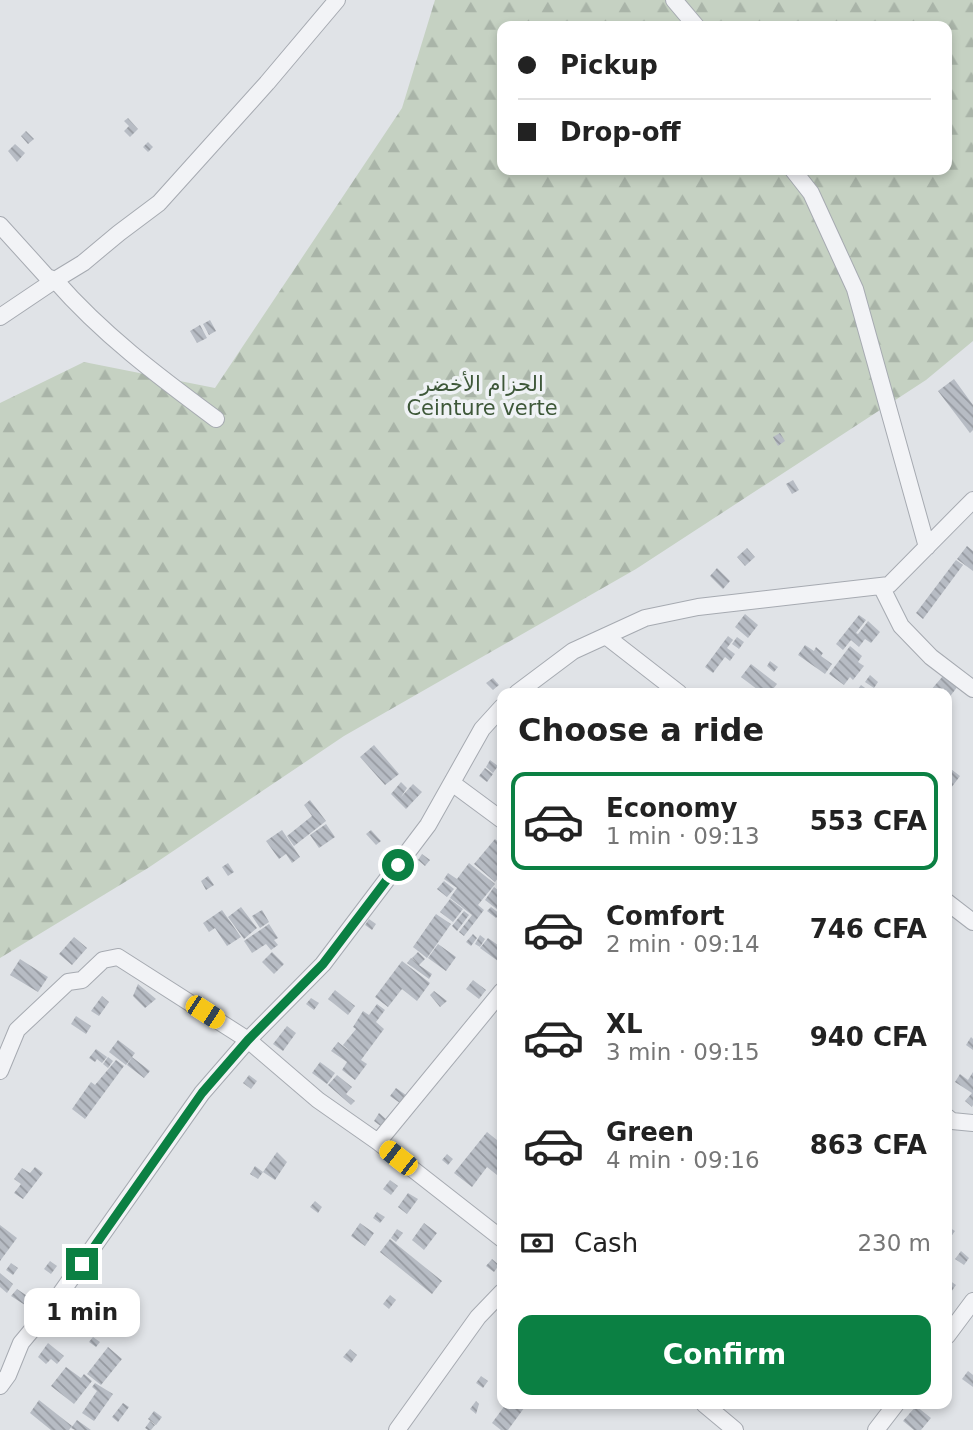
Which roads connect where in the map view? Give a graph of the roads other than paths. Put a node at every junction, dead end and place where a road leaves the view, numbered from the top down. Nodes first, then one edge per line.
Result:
1 (337, 0) edge
2 (674, 0) edge
3 (692, 21) edge
4 (797, 175) edge
5 (0, 225) edge
6 (55, 280) junction
7 (0, 317) edge
8 (216, 419) dead end
9 (973, 500) edge
10 (927, 547) junction
11 (881, 586) junction
12 (607, 637) junction
13 (524, 688) edge
14 (673, 688) edge
15 (973, 689) edge
16 (497, 713) edge
17 (452, 783) junction
18 (497, 816) edge
19 (952, 906) edge
20 (973, 922) edge
21 (497, 997) edge
22 (248, 1040) junction
23 (0, 1071) edge
24 (952, 1120) edge
25 (973, 1122) edge
26 (378, 1142) junction
27 (497, 1235) edge
28 (497, 1297) edge
29 (973, 1301) edge
30 (952, 1329) edge
31 (0, 1386) edge
32 (711, 1409) edge
33 (892, 1409) edge
34 (397, 1430) edge
35 (735, 1430) edge
36 (876, 1430) edge

1 - 6 street
2 - 3 street
4 - 10 street
5 - 6 street
6 - 7 street
6 - 8 street
9 - 10 street
10 - 11 street
11 - 12 street
11 - 15 street
12 - 13 street
12 - 14 street
16 - 17 street
17 - 18 street
17 - 22 street
19 - 20 street
21 - 26 street
22 - 23 street
22 - 26 street
22 - 31 street
24 - 25 street
26 - 27 street
28 - 34 street
29 - 30 street
32 - 35 street
33 - 36 street

